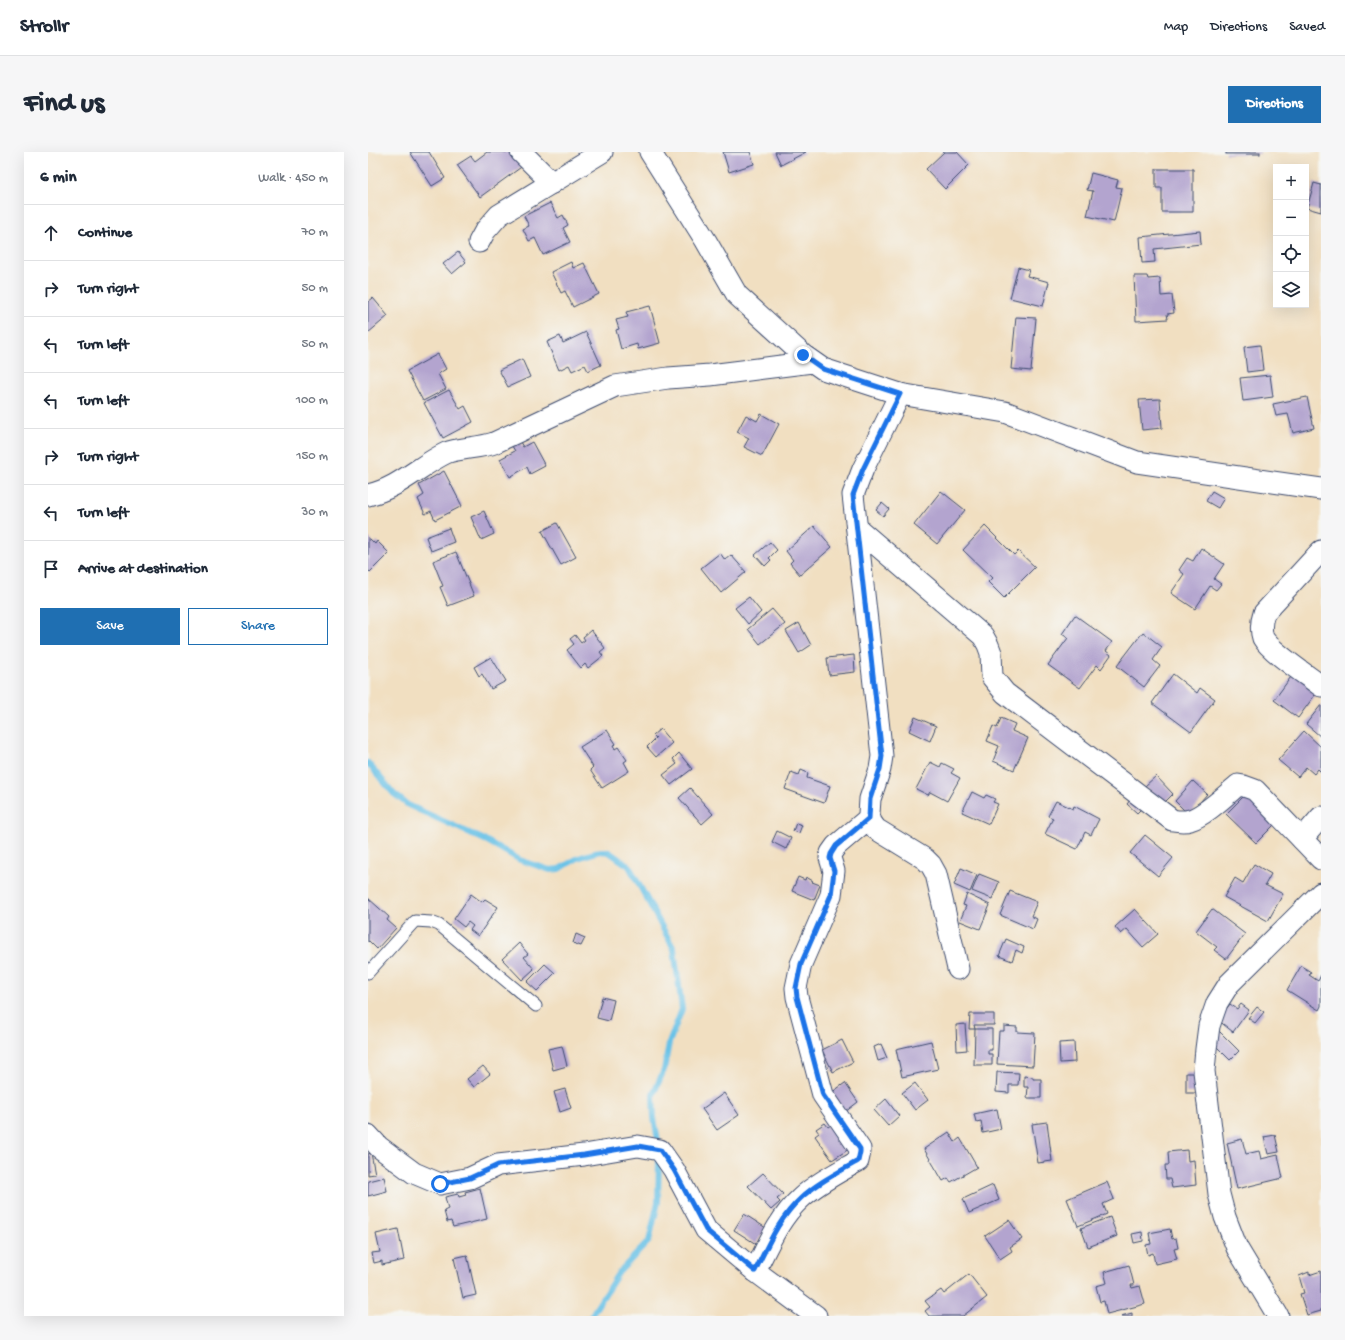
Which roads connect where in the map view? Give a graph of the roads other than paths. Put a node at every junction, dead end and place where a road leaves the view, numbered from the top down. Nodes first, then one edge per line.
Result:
1 (521, 152) edge
2 (602, 152) edge
3 (650, 152) edge
4 (552, 183) junction
5 (479, 242) dead end
6 (812, 362) junction
7 (900, 394) junction
8 (1321, 489) edge
9 (368, 495) edge
10 (857, 528) junction
11 (1321, 552) edge
12 (1321, 686) edge
13 (1321, 817) edge
14 (869, 818) junction
15 (1302, 839) junction
16 (1321, 859) edge
17 (1321, 893) edge
18 (958, 968) dead end
19 (368, 973) edge
20 (536, 1006) dead end
21 (368, 1135) edge
22 (755, 1271) junction
23 (816, 1316) edge
24 (1278, 1316) edge

1 - 4 street
2 - 4 street
3 - 6 street
4 - 5 street
6 - 7 street
6 - 9 street
7 - 8 street
7 - 10 street
10 - 14 street
10 - 15 street
11 - 12 street
13 - 15 street
14 - 18 street
14 - 22 street
15 - 16 street
17 - 24 street
19 - 20 lane
21 - 22 street
22 - 23 street

